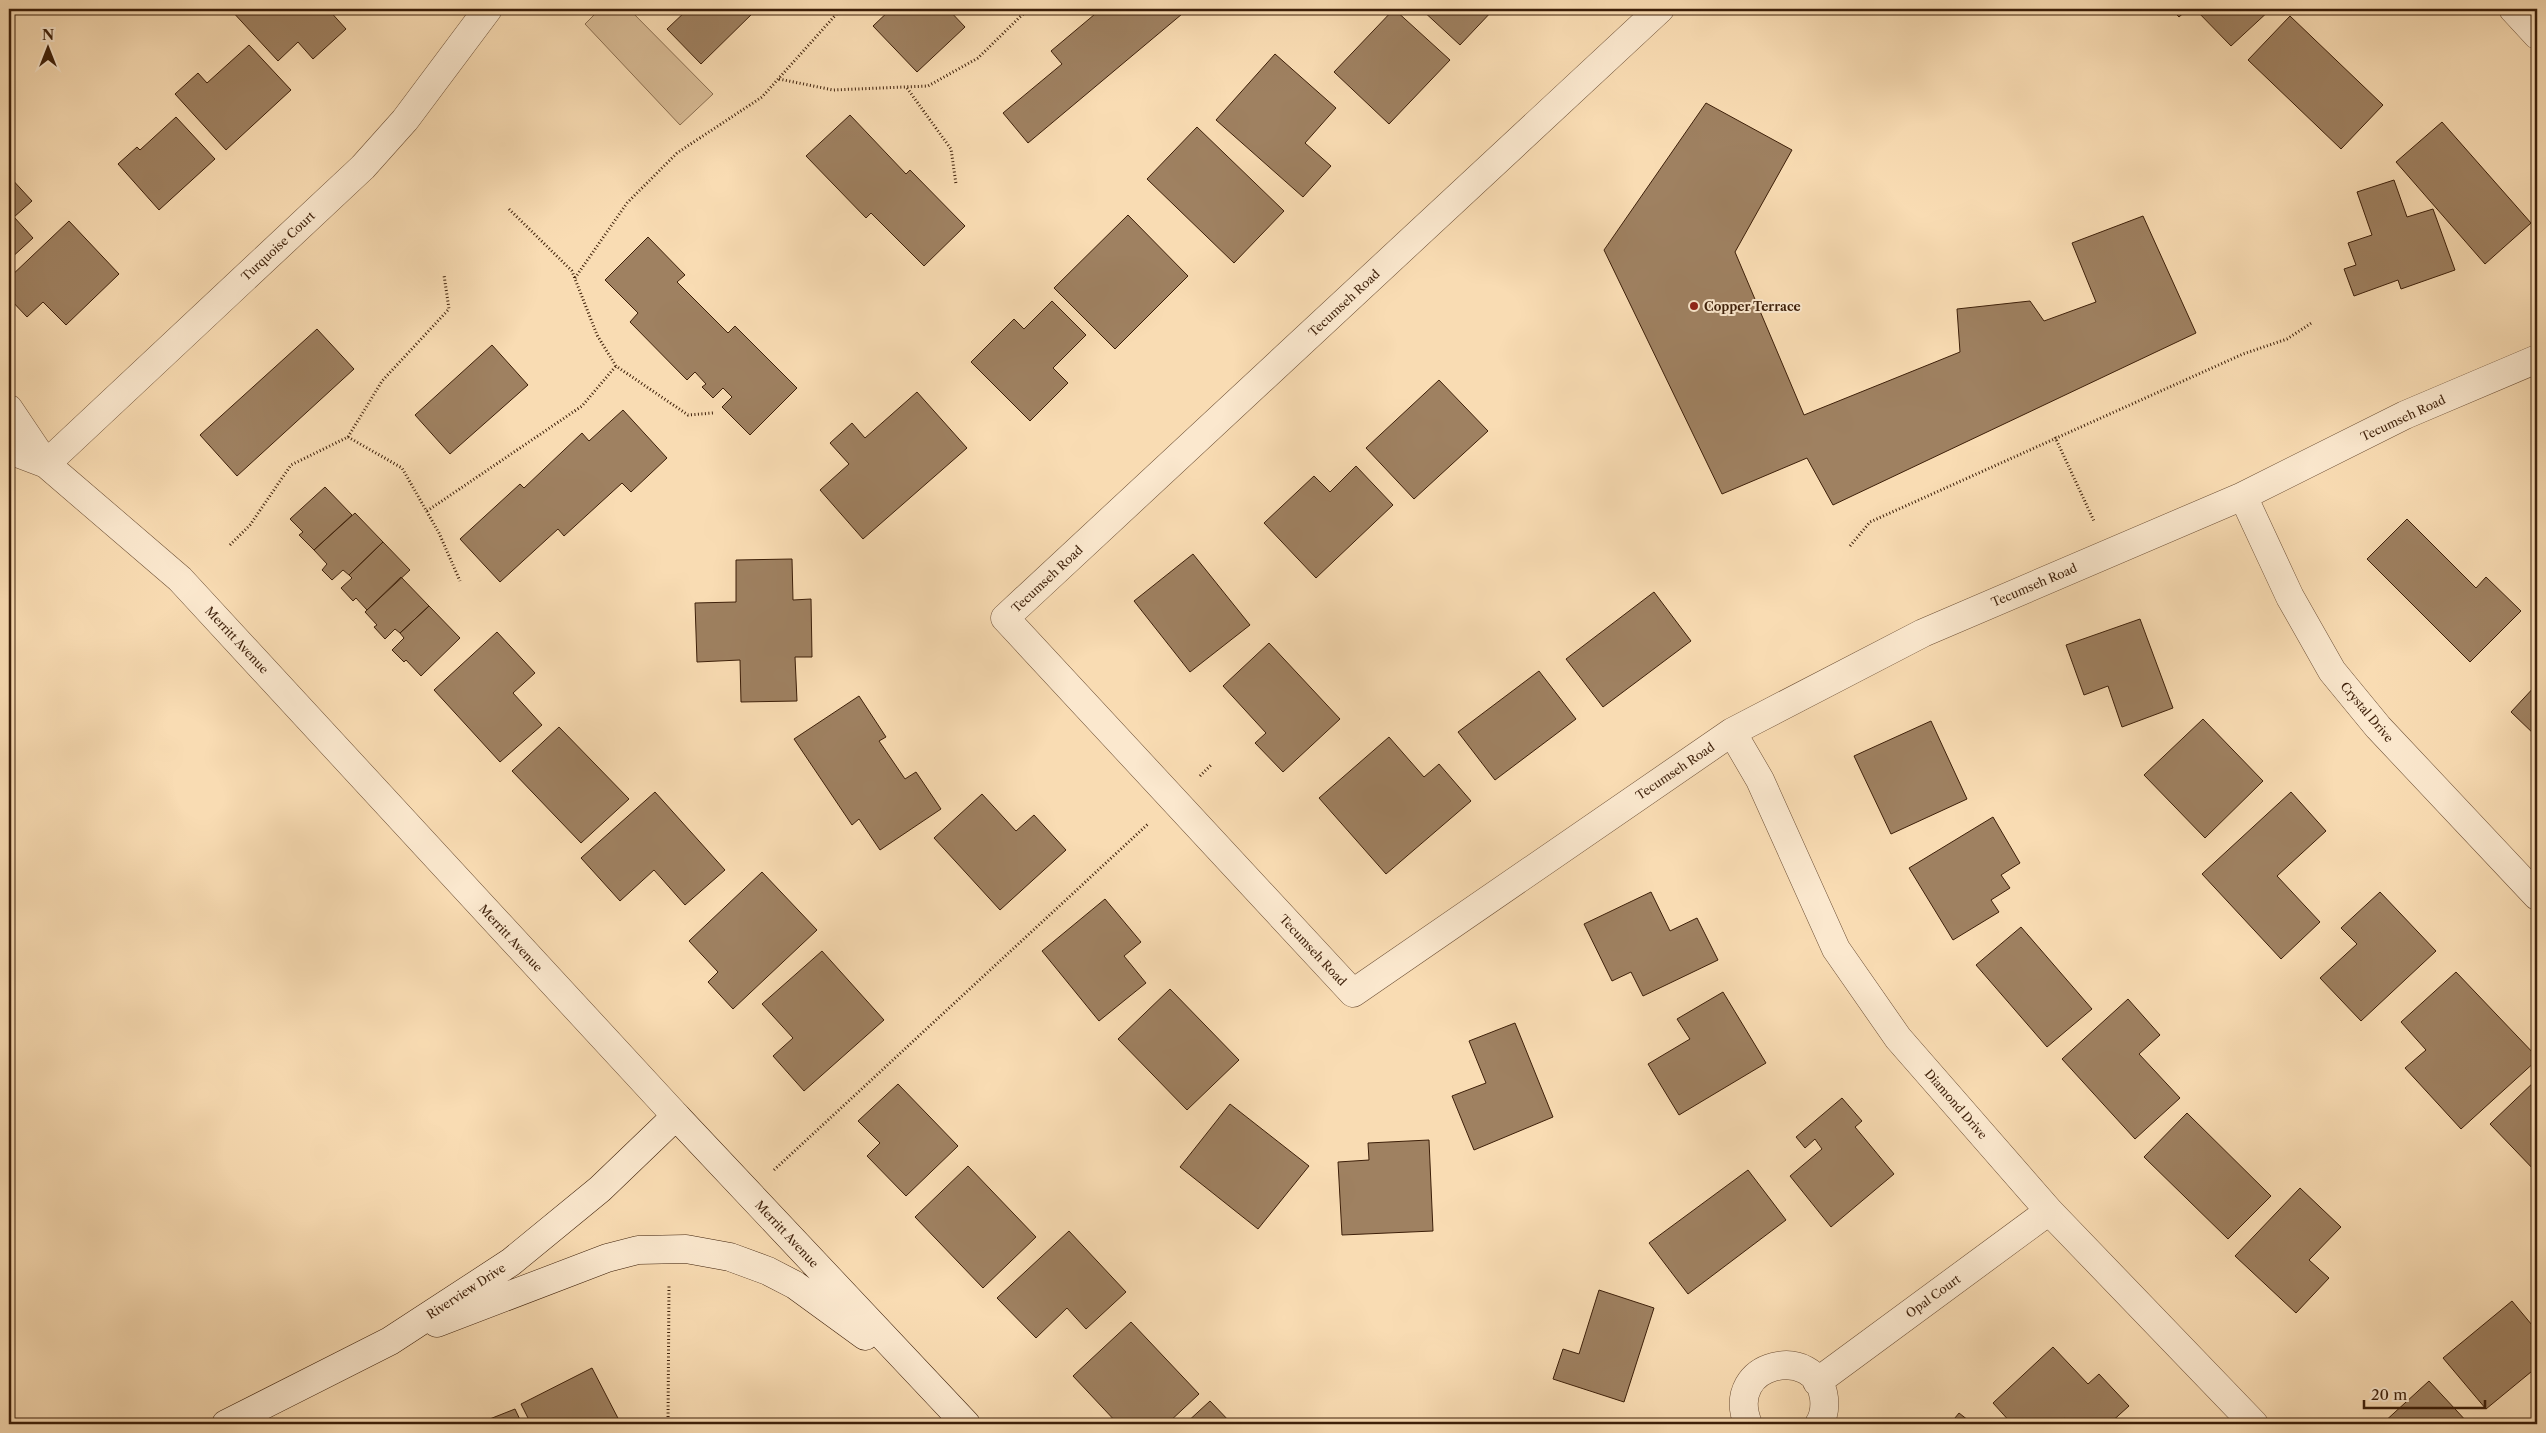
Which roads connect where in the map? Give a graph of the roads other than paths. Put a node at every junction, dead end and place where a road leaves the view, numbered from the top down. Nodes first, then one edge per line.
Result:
1 (488, 9) edge
2 (1660, 9) edge
3 (2513, 9) edge
4 (2537, 35) edge
5 (2537, 359) edge
6 (9, 409) edge
7 (9, 450) edge
8 (46, 464) junction
9 (2243, 496) junction
10 (1732, 732) junction
11 (2537, 896) edge
12 (676, 1116) junction
13 (2049, 1211) junction
14 (390, 1341) junction
15 (905, 1360) junction
16 (1817, 1382) junction
17 (226, 1424) edge
18 (966, 1424) edge
19 (1748, 1424) edge
20 (1819, 1424) edge
21 (2254, 1424) edge

1 - 8 street, Turquoise Court
2 - 10 street, Tecumseh Road
3 - 4 street
5 - 9 street, Tecumseh Road
6 - 8 street, Merritt Avenue
7 - 8 street, Merritt Avenue
8 - 12 street, Merritt Avenue
9 - 10 street, Tecumseh Road
9 - 11 street, Crystal Drive
10 - 13 street, Diamond Drive
12 - 14 street, Riverview Drive
12 - 15 street, Merritt Avenue
13 - 16 street, Opal Court
13 - 21 street, Diamond Drive
14 - 15 street
14 - 17 street, Riverview Drive
15 - 18 street, Merritt Avenue
16 - 19 street
16 - 20 street

